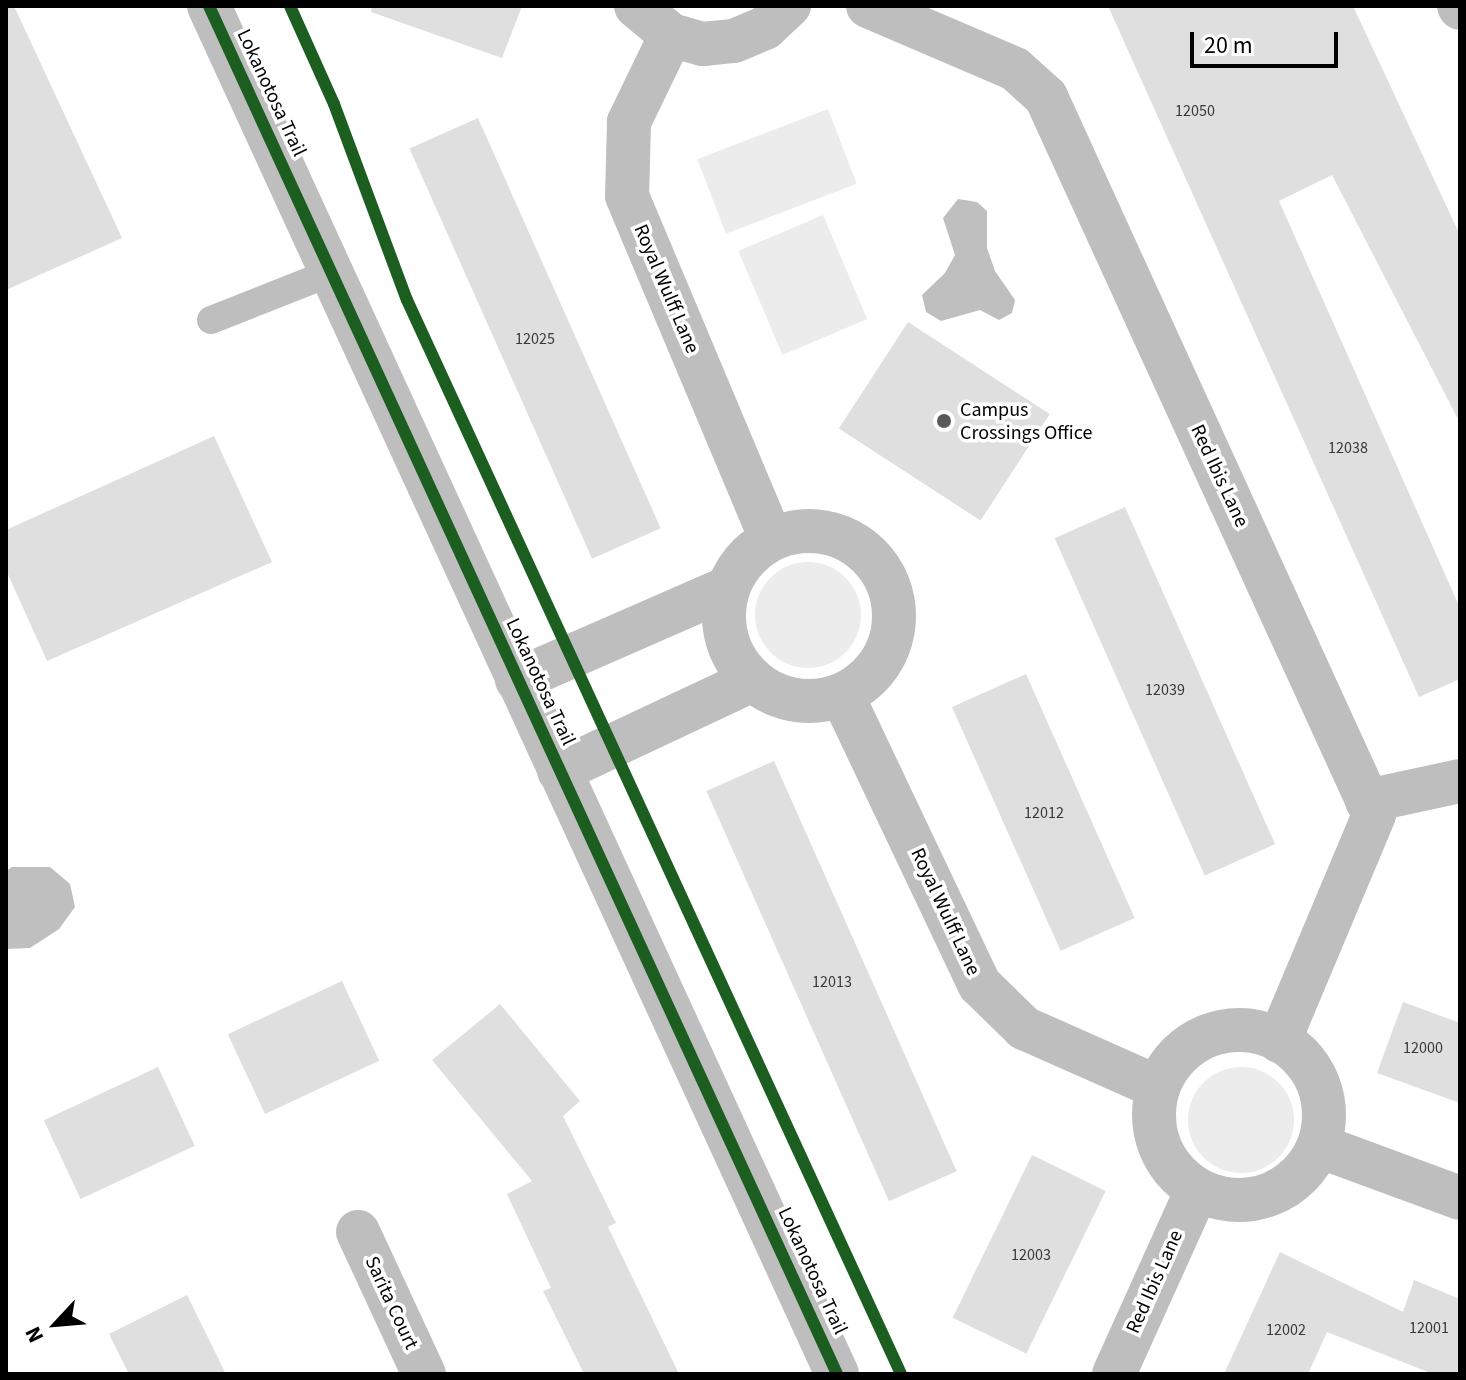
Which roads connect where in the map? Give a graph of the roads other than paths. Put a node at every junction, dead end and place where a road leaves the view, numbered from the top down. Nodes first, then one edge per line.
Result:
1 (209, 6) edge
2 (636, 6) edge
3 (789, 6) edge
4 (868, 6) edge
5 (671, 35) junction
6 (332, 272) junction
7 (211, 320) dead end
8 (771, 538) junction
9 (728, 588) junction
10 (517, 680) junction
11 (752, 680) junction
12 (842, 695) junction
13 (559, 771) junction
14 (1460, 781) edge
15 (1367, 801) junction
16 (1279, 1041) junction
17 (1157, 1087) junction
18 (1319, 1146) junction
19 (1197, 1190) junction
20 (1460, 1198) edge
21 (358, 1232) dead end
22 (424, 1374) edge
23 (837, 1374) edge
24 (1114, 1374) edge

1 - 6 street, Lokanotosa Trail
2 - 5 street
3 - 5 street
4 - 15 street, Red Ibis Lane
5 - 8 street, Royal Wulff Lane
6 - 7 lane
6 - 10 street, Lokanotosa Trail
8 - 9 street
8 - 12 street
9 - 10 street
9 - 11 street
10 - 13 street, Lokanotosa Trail
11 - 12 street
11 - 13 street
12 - 17 street, Royal Wulff Lane
13 - 23 street, Lokanotosa Trail
14 - 15 street
15 - 16 street, Red Ibis Lane
16 - 17 street
16 - 18 street
17 - 19 street
18 - 19 street
18 - 20 street
19 - 24 street, Red Ibis Lane
21 - 22 street, Sarita Court

